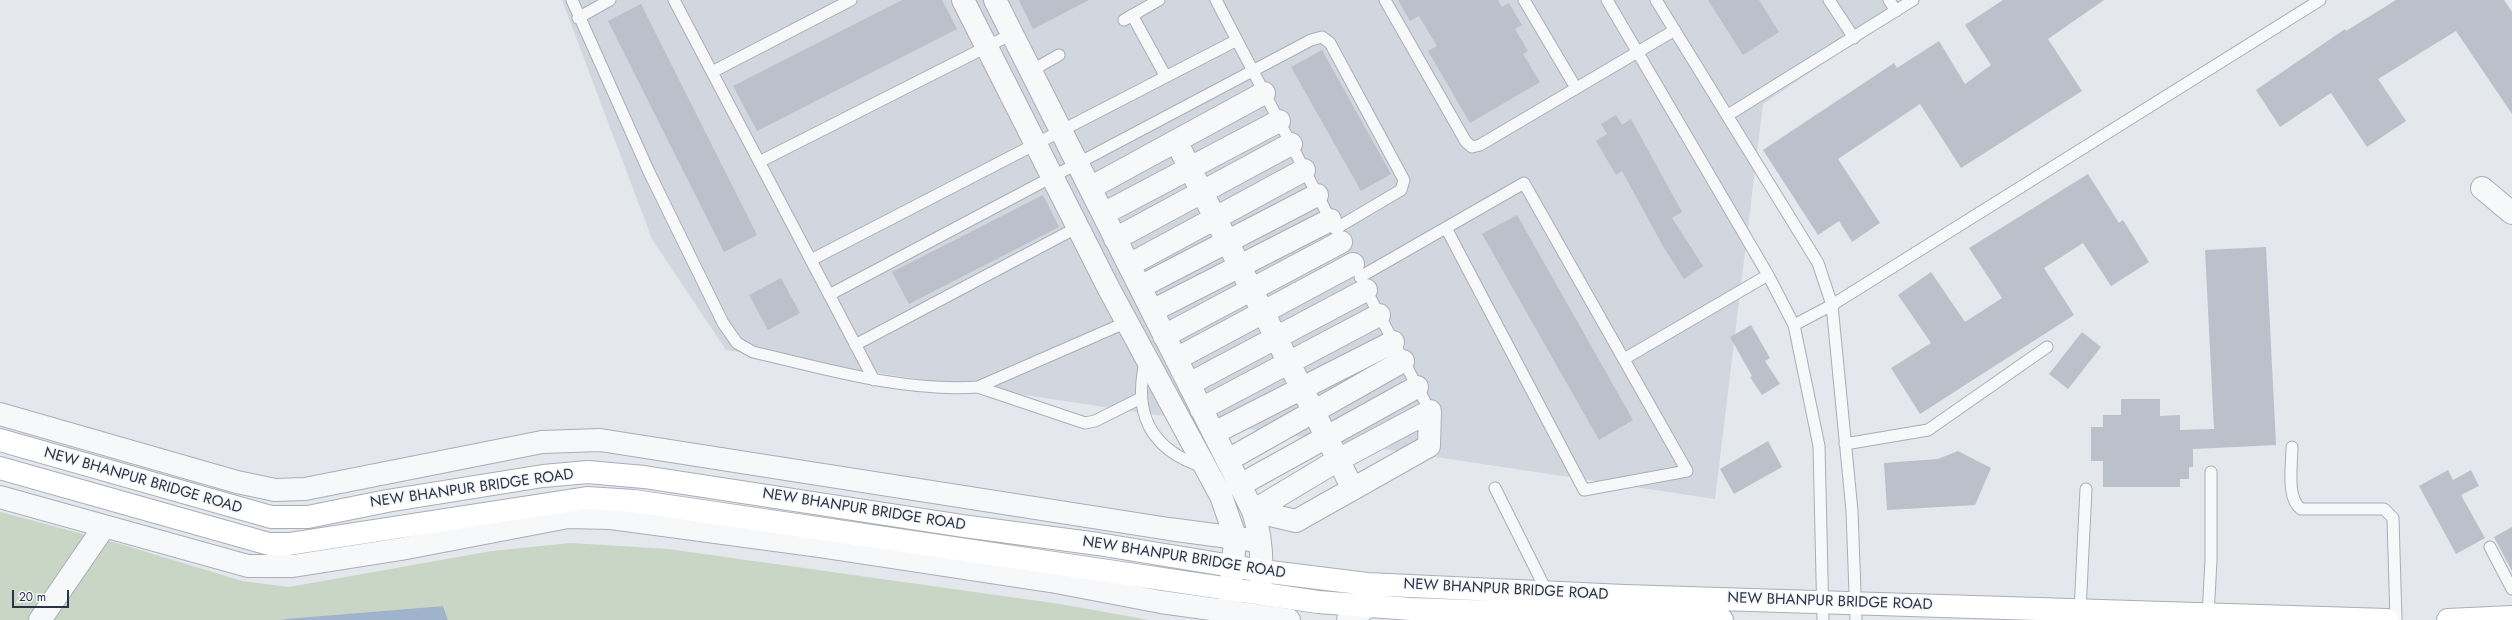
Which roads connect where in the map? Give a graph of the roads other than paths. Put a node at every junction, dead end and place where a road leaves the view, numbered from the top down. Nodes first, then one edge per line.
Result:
1 (572, 0) edge
2 (610, 0) edge
3 (674, 0) edge
4 (851, 0) edge
5 (963, 0) edge
6 (995, 0) edge
7 (1159, 0) edge
8 (1216, 0) edge
9 (1385, 0) edge
10 (1524, 0) edge
11 (1607, 0) edge
12 (1656, 0) edge
13 (1828, 0) edge
14 (1889, 0) edge
15 (1913, 0) edge
16 (2320, 0) edge
17 (1896, 11) junction
18 (578, 18) junction
19 (1675, 30) junction
20 (1012, 34) junction
21 (1854, 38) junction
22 (1237, 40) junction
23 (987, 47) junction
24 (1638, 52) junction
25 (1059, 55) dead end
26 (1031, 71) junction
27 (1252, 71) junction
28 (712, 72) junction
29 (1166, 77) junction
30 (1576, 88) junction
31 (1264, 94) junction
32 (1728, 115) junction
33 (1279, 121) junction
34 (1061, 131) junction
35 (1176, 141) junction
36 (1036, 144) junction
37 (1291, 144) junction
38 (759, 162) junction
39 (1077, 164) junction
40 (1190, 168) junction
41 (1304, 170) junction
42 (1052, 176) junction
43 (1090, 188) junction
44 (2482, 188) dead end
45 (1202, 192) junction
46 (1317, 195) junction
47 (2512, 213) edge
48 (1103, 214) junction
49 (1215, 218) junction
50 (1078, 227) junction
51 (1446, 228) junction
52 (1335, 230) junction
53 (1115, 239) junction
54 (1227, 242) junction
55 (811, 260) junction
56 (1129, 265) junction
57 (1240, 266) junction
58 (1768, 275) junction
59 (1359, 277) junction
60 (1140, 287) junction
61 (1251, 290) junction
62 (829, 295) junction
63 (1832, 305) junction
64 (1152, 311) junction
65 (1262, 312) junction
66 (1379, 315) junction
67 (1127, 322) junction
68 (1794, 324) junction
69 (1164, 336) junction
70 (1276, 338) junction
71 (1393, 342) junction
72 (856, 345) junction
73 (2048, 346) dead end
74 (1146, 358) junction
75 (1176, 358) junction
76 (1624, 359) junction
77 (1403, 361) junction
78 (1288, 363) junction
79 (874, 380) junction
80 (1189, 384) junction
81 (978, 387) junction
82 (1417, 387) junction
83 (1301, 388) junction
84 (1141, 398) junction
85 (1202, 409) junction
86 (1430, 411) junction
87 (1313, 412) junction
88 (0, 414) edge
89 (1214, 433) junction
90 (1326, 437) junction
91 (0, 440) edge
92 (1845, 444) junction
93 (2292, 447) dead end
94 (1228, 460) junction
95 (1338, 460) junction
96 (0, 468) edge
97 (1206, 468) junction
98 (2211, 472) dead end
99 (1240, 485) junction
100 (1495, 488) dead end
101 (1353, 489) junction
102 (2086, 490) dead end
103 (0, 497) edge
104 (1253, 510) junction
105 (104, 527) junction
106 (1236, 539) junction
107 (1259, 541) junction
108 (2490, 547) dead end
109 (1232, 566) junction
110 (1262, 571) junction
111 (1232, 588) junction
112 (2512, 589) edge
113 (1547, 592) junction
114 (1260, 593) junction
115 (1369, 606) junction
116 (1824, 611) edge
117 (1856, 611) edge
118 (2080, 611) junction
119 (1229, 612) junction
120 (1257, 616) junction
121 (1571, 617) edge
122 (2512, 617) edge
123 (2207, 618) edge
124 (40, 620) edge
125 (1289, 620) edge
126 (1348, 620) edge
127 (1722, 620) edge
128 (2387, 620) edge
129 (2396, 620) edge
130 (2448, 620) edge

1 - 18 lane
2 - 18 lane
3 - 28 lane
4 - 28 lane
5 - 23 street
6 - 20 street
7 - 29 lane
8 - 22 lane
9 - 30 lane
10 - 30 lane
11 - 24 lane
12 - 19 lane
13 - 21 lane
14 - 17 lane
15 - 17 lane
16 - 63 lane
17 - 21 lane
18 - 79 lane
19 - 24 lane
19 - 32 lane
20 - 23 lane
20 - 26 street
21 - 32 lane
22 - 27 lane
22 - 29 lane
23 - 36 street
23 - 38 lane
24 - 30 lane
24 - 58 lane
25 - 26 lane
26 - 34 street
27 - 31 lane
27 - 39 lane
27 - 52 lane
28 - 38 lane
29 - 34 lane
31 - 33 lane
31 - 35 street
32 - 63 lane
33 - 37 lane
33 - 40 street
34 - 36 lane
34 - 39 street
35 - 40 street
35 - 43 street
36 - 42 street
36 - 55 lane
37 - 41 lane
37 - 45 street
38 - 55 lane
39 - 42 lane
39 - 43 street
40 - 45 street
40 - 48 street
41 - 46 lane
41 - 49 street
42 - 50 street
42 - 62 lane
43 - 48 street
44 - 47 street
45 - 49 street
45 - 53 street
46 - 52 lane
46 - 54 street
48 - 53 street
49 - 54 street
49 - 56 street
50 - 67 street
50 - 72 lane
51 - 59 lane
51 - 76 lane
51 - 76 lane
52 - 57 street
52 - 59 lane
52 - 61 street
53 - 56 street
54 - 57 street
54 - 60 street
55 - 62 lane
56 - 60 street
57 - 61 street
57 - 64 street
58 - 68 lane
58 - 76 lane
59 - 65 street
59 - 66 lane
59 - 70 street
60 - 64 street
61 - 65 street
61 - 69 street
62 - 72 lane
63 - 68 lane
63 - 92 lane
64 - 69 street
65 - 70 street
65 - 75 street
66 - 71 lane
66 - 78 street
67 - 74 street
67 - 81 lane
68 - 116 lane
69 - 75 street
70 - 78 street
70 - 80 street
71 - 77 lane
71 - 83 street
72 - 79 lane
73 - 92 lane
74 - 84 lane
74 - 97 street
75 - 80 street
77 - 82 lane
77 - 87 street
78 - 83 street
78 - 85 street
79 - 81 lane
80 - 85 street
81 - 84 lane
82 - 86 lane
82 - 90 street
83 - 87 street
83 - 89 street
84 - 97 lane
85 - 89 street
86 - 95 street
86 - 101 street
87 - 90 street
87 - 94 street
88 - 106 street
89 - 94 street
90 - 95 street
90 - 99 street
91 - 109 street, NEW BHANPUR BRIDGE ROAD
92 - 117 lane
93 - 129 lane
94 - 99 street
95 - 101 street
95 - 104 street
96 - 111 street, NEW BHANPUR BRIDGE ROAD
97 - 106 street
98 - 123 lane
99 - 104 street
100 - 113 lane
101 - 104 street
102 - 118 lane
103 - 105 street
104 - 107 street
105 - 119 street
105 - 124 street
106 - 107 street
106 - 109 street
107 - 110 street
108 - 112 lane
109 - 110 street, NEW BHANPUR BRIDGE ROAD
109 - 111 street
110 - 113 street, NEW BHANPUR BRIDGE ROAD
110 - 114 street
111 - 114 street, NEW BHANPUR BRIDGE ROAD
111 - 119 street
113 - 116 street, NEW BHANPUR BRIDGE ROAD
114 - 115 street, NEW BHANPUR BRIDGE ROAD
114 - 120 street
115 - 121 street, NEW BHANPUR BRIDGE ROAD
115 - 126 street
116 - 117 street, NEW BHANPUR BRIDGE ROAD
117 - 118 street, NEW BHANPUR BRIDGE ROAD
118 - 123 street, NEW BHANPUR BRIDGE ROAD
119 - 120 street
120 - 125 street
121 - 127 street, NEW BHANPUR BRIDGE ROAD
122 - 130 street
123 - 128 street, NEW BHANPUR BRIDGE ROAD

